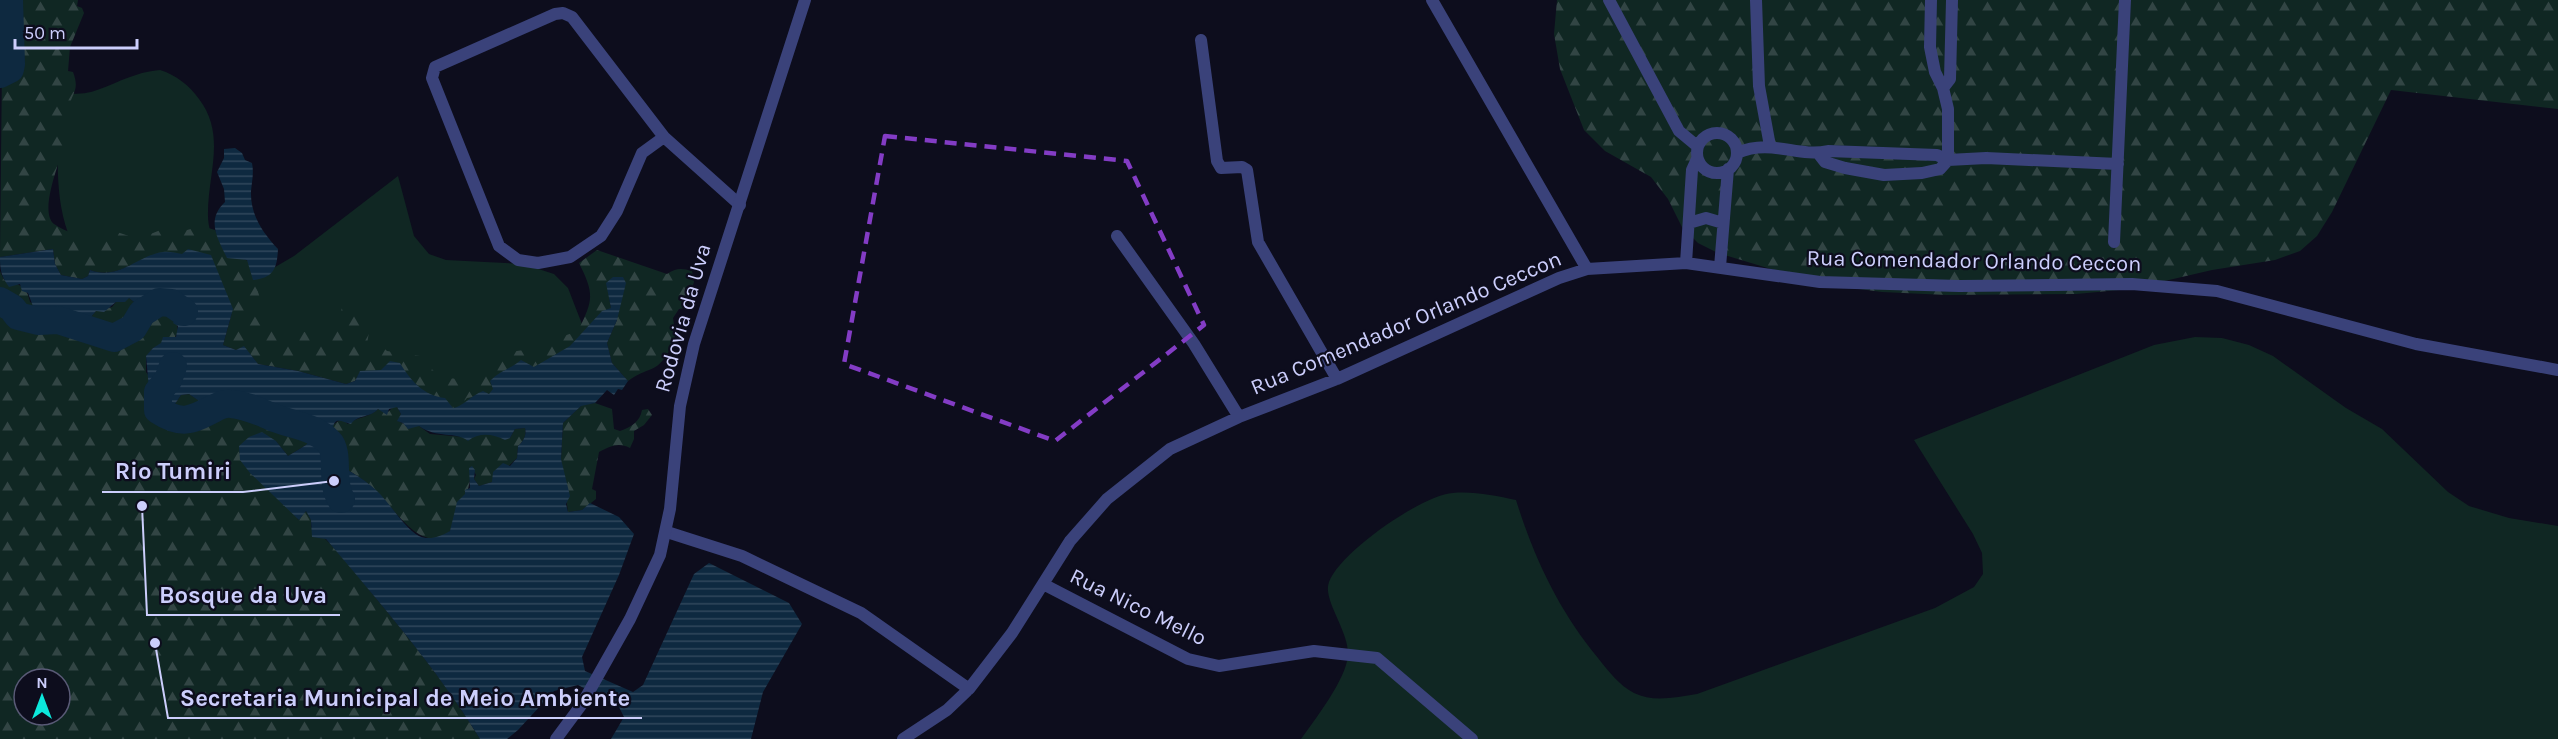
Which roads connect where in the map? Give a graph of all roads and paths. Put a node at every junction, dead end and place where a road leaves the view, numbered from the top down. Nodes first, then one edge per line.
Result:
1 (806, 0) edge
2 (1432, 0) edge
3 (1609, 0) edge
4 (1756, 0) edge
5 (1931, 0) edge
6 (1952, 0) edge
7 (2125, 0) edge
8 (1201, 40) dead end
9 (1943, 88) junction
10 (664, 137) junction
11 (1770, 146) junction
12 (1697, 152) junction
13 (1737, 153) junction
14 (1818, 153) junction
15 (1948, 160) junction
16 (2118, 164) junction
17 (1728, 169) junction
18 (740, 205) junction
19 (1689, 223) junction
20 (1723, 223) junction
21 (1117, 236) dead end
22 (2114, 242) dead end
23 (1686, 263) junction
24 (1720, 267) junction
25 (1587, 269) junction
26 (2558, 370) edge
27 (1338, 378) junction
28 (1239, 417) junction
29 (667, 532) junction
30 (1042, 584) junction
31 (969, 689) junction
32 (556, 739) edge
33 (903, 739) edge
34 (1472, 739) edge

1 - 18 street, Rodovia da Uva
2 - 25 street
3 - 12 street
4 - 11 street
5 - 9 street
6 - 9 street
7 - 16 street
8 - 27 street
9 - 15 street
10 - 10 street
10 - 18 street
11 - 13 street
11 - 14 street
12 - 13 street
12 - 17 street
12 - 19 street
13 - 17 street
14 - 15 street
14 - 15 street
15 - 16 street
16 - 22 street
17 - 20 street
18 - 29 street, Rodovia da Uva
19 - 20 street
19 - 23 street
20 - 24 street
21 - 28 street
23 - 24 street, Rua Comendador Orlando Ceccon
23 - 25 street, Rua Comendador Orlando Ceccon
24 - 26 street, Rua Comendador Orlando Ceccon
25 - 27 street, Rua Comendador Orlando Ceccon
27 - 28 street, Rua Comendador Orlando Ceccon
28 - 30 street, Rua Comendador Orlando Ceccon
29 - 31 street
29 - 32 street, Rodovia da Uva
30 - 31 street, Rua Comendador Orlando Ceccon
30 - 34 street, Rua Nico Mello
31 - 33 street, Rua Comendador Orlando Ceccon

